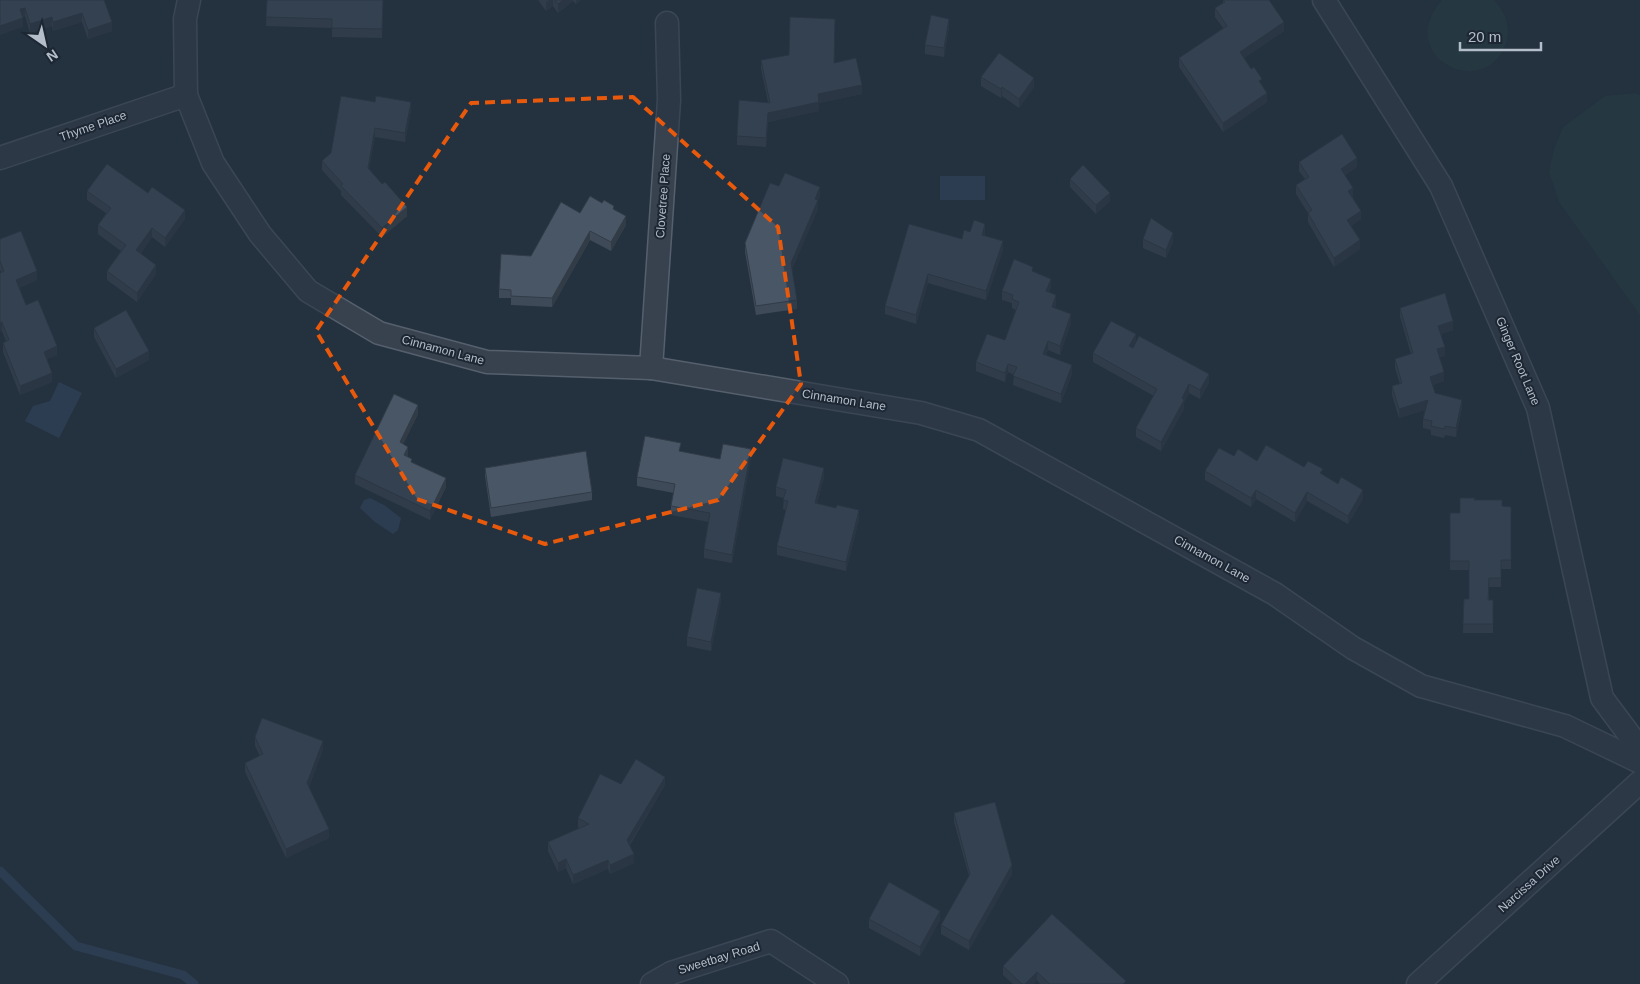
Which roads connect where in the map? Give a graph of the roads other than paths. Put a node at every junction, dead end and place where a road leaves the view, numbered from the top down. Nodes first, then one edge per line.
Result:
1 (189, 0) edge
2 (1324, 0) edge
3 (667, 24) dead end
4 (186, 95) junction
5 (0, 158) edge
6 (651, 368) junction
7 (1640, 749) edge
8 (1640, 762) edge
9 (1640, 782) edge
10 (652, 984) edge
11 (837, 984) edge
12 (1418, 984) edge

1 - 4 street, Cinnamon Lane
2 - 7 street, Ginger Root Lane
3 - 6 street, Clovetree Place
4 - 5 street, Thyme Place
4 - 6 street, Cinnamon Lane
6 - 8 street, Cinnamon Lane
9 - 12 street, Narcissa Drive
10 - 11 street, Sweetbay Road

